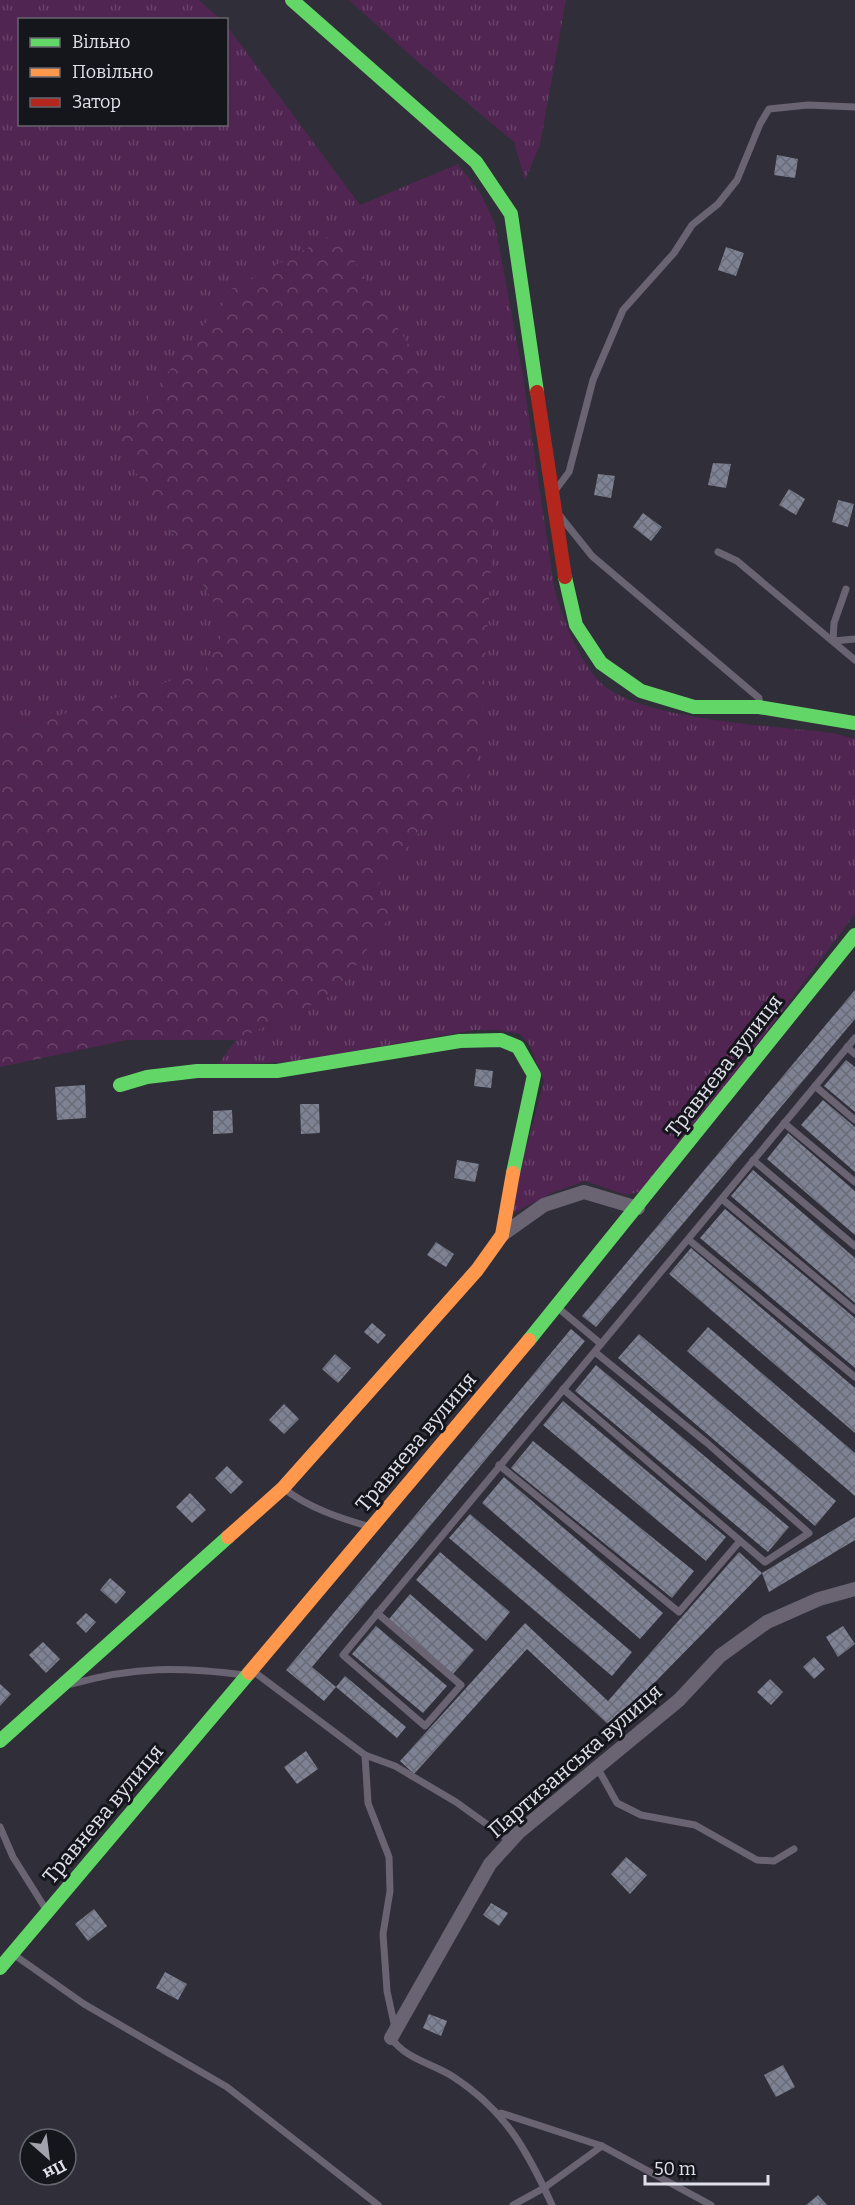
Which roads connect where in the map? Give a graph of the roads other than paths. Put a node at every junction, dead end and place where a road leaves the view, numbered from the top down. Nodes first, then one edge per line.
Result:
1 (292, 0) edge
2 (855, 107) edge
3 (552, 494) junction
4 (554, 512) junction
5 (718, 552) dead end
6 (846, 589) dead end
7 (855, 639) edge
8 (833, 641) junction
9 (855, 660) edge
10 (759, 706) junction
11 (855, 723) edge
12 (855, 935) edge
13 (855, 1038) edge
14 (847, 1047) junction
15 (855, 1054) edge
16 (120, 1085) dead end
17 (815, 1086) junction
18 (855, 1120) edge
19 (784, 1123) junction
20 (753, 1160) junction
21 (855, 1182) edge
22 (722, 1199) junction
23 (638, 1208) junction
24 (502, 1235) junction
25 (688, 1240) junction
26 (855, 1246) edge
27 (557, 1307) junction
28 (855, 1310) edge
29 (601, 1344) junction
30 (595, 1352) junction
31 (855, 1377) edge
32 (563, 1389) junction
33 (499, 1465) junction
34 (283, 1488) junction
35 (372, 1528) junction
36 (740, 1541) junction
37 (855, 1589) edge
38 (377, 1613) junction
39 (250, 1673) junction
40 (64, 1687) junction
41 (0, 1741) edge
42 (365, 1755) junction
43 (597, 1767) junction
44 (0, 1827) edge
45 (510, 1841) junction
46 (794, 1849) dead end
47 (48, 1912) junction
48 (13, 1954) junction
49 (0, 1968) edge
50 (393, 2034) junction
51 (498, 2112) junction
52 (602, 2146) junction
53 (544, 2188) junction
54 (378, 2205) edge
55 (513, 2205) edge
56 (552, 2205) edge
57 (711, 2205) edge

1 - 3 street
2 - 3 lane
3 - 4 street
4 - 10 lane
4 - 10 street
5 - 8 lane
6 - 8 lane
7 - 8 lane
8 - 9 lane
10 - 11 street
12 - 23 street, Травнева вулиця
13 - 14 lane
14 - 15 lane
14 - 17 lane
16 - 24 street
17 - 18 lane
17 - 19 lane
19 - 20 lane
19 - 21 lane
20 - 22 lane
20 - 26 lane
22 - 25 lane
22 - 28 lane
23 - 24 street
23 - 27 street, Травнева вулиця
24 - 34 street
25 - 29 lane
25 - 31 lane
27 - 29 lane
27 - 35 street, Травнева вулиця
29 - 30 lane
30 - 32 lane
30 - 36 lane
32 - 33 lane
32 - 36 lane
33 - 36 lane
33 - 38 lane
34 - 35 lane
34 - 40 street
35 - 39 street, Травнева вулиця
37 - 43 street, Партизанська вулиця
38 - 38 lane
39 - 40 lane
39 - 42 lane
39 - 47 street, Травнева вулиця
40 - 41 street
42 - 45 lane
42 - 50 lane
43 - 45 street, Партизанська вулиця
43 - 46 lane
44 - 47 lane
45 - 50 street, Партизанська вулиця
47 - 48 street, Травнева вулиця
48 - 49 street, Травнева вулиця
48 - 54 lane
50 - 51 lane
51 - 52 lane
51 - 53 lane
52 - 53 lane
52 - 57 lane
53 - 55 lane
53 - 56 lane

